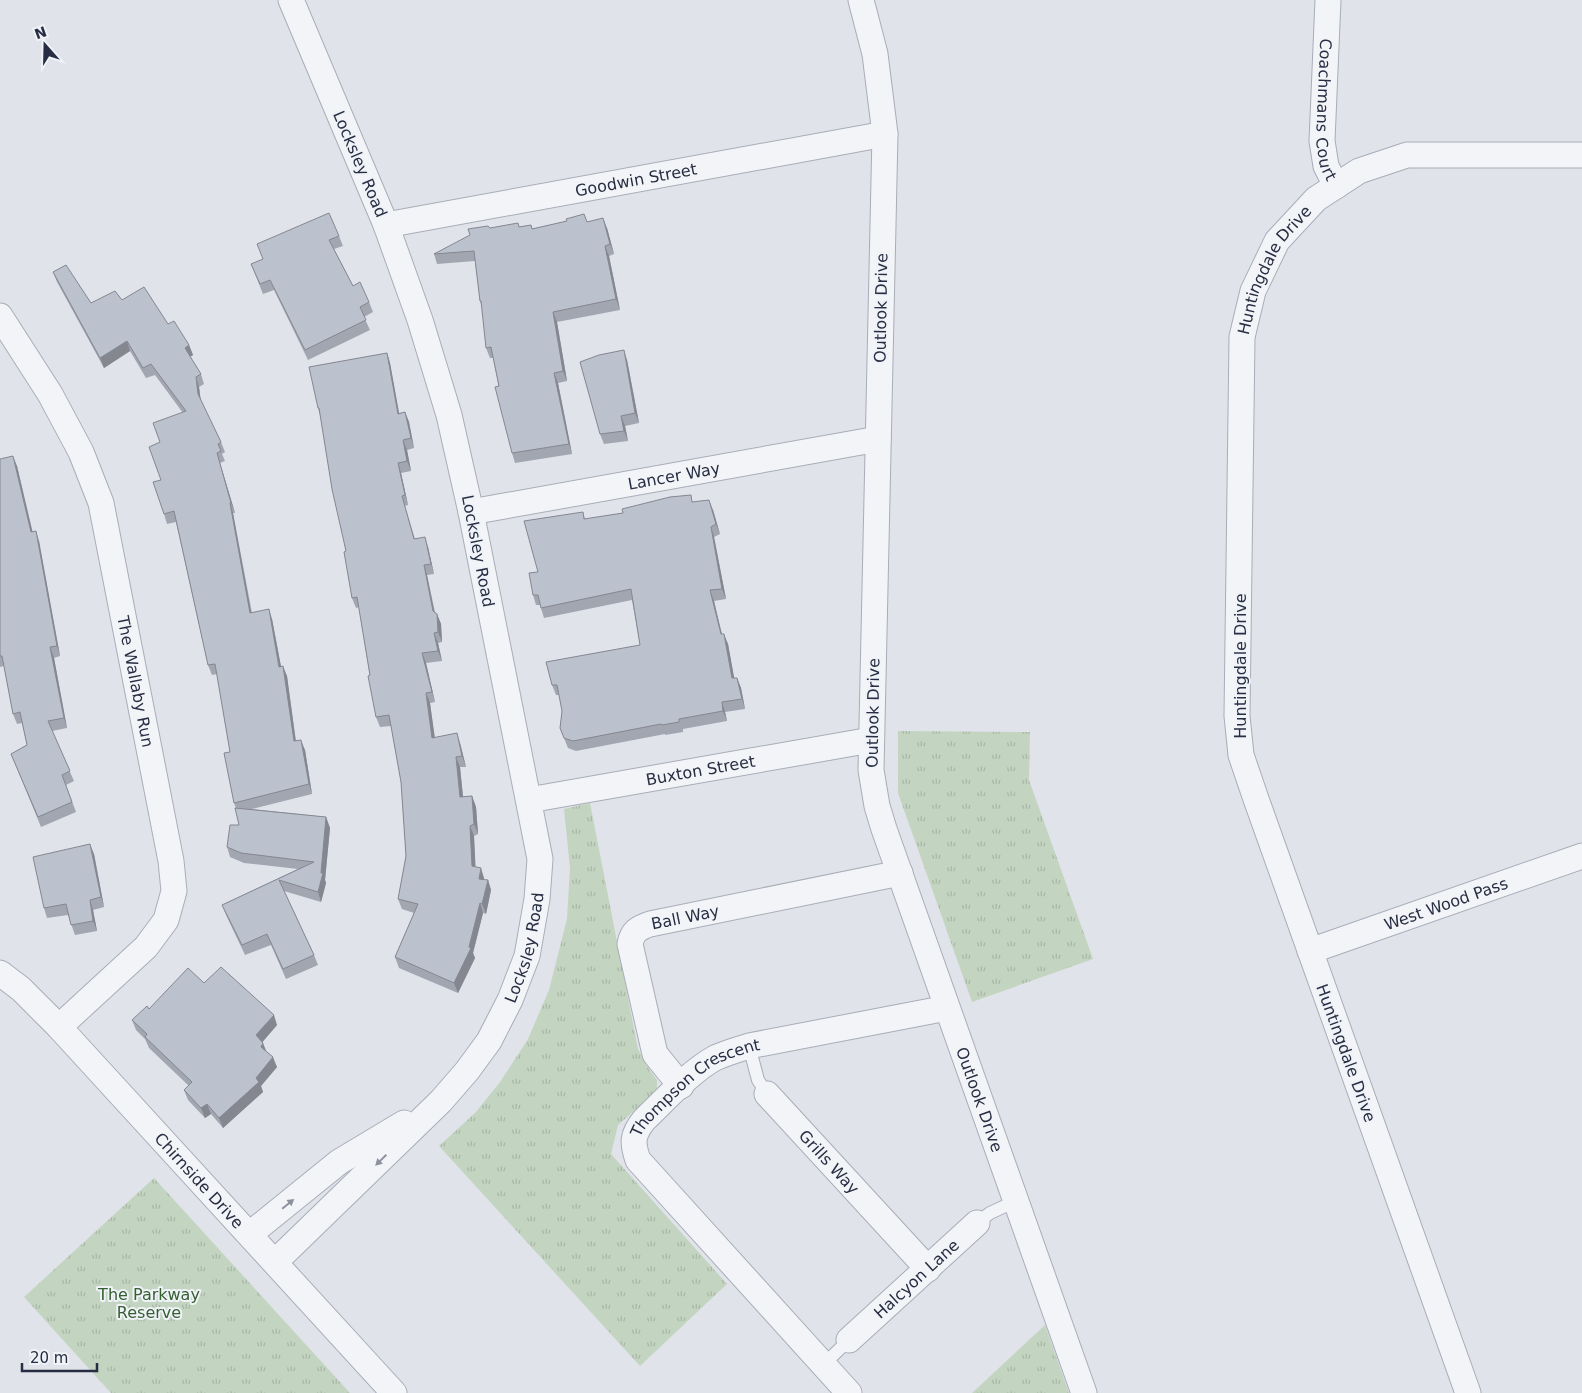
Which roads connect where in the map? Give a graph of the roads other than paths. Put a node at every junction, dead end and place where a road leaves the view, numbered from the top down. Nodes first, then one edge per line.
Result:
1 (291, 0) edge
2 (861, 0) edge
3 (1328, 0) edge
4 (885, 134) junction
5 (1582, 155) edge
6 (1336, 186) junction
7 (386, 225) junction
8 (0, 316) edge
9 (878, 439) junction
10 (471, 512) junction
11 (871, 740) junction
12 (529, 800) junction
13 (1582, 856) edge
14 (900, 873) junction
15 (1310, 950) junction
16 (0, 973) edge
17 (947, 1008) junction
18 (58, 1027) junction
19 (749, 1046) junction
20 (680, 1086) junction
21 (767, 1094) joint
22 (441, 1101) junction
23 (1016, 1201) junction
24 (977, 1223) joint
25 (250, 1234) junction
26 (275, 1262) junction
27 (928, 1269) junction
28 (849, 1340) joint
29 (823, 1365) junction
30 (394, 1393) edge
31 (849, 1393) edge
32 (1084, 1393) edge
33 (1468, 1393) edge

1 - 7 street, Locksley Road
2 - 4 street, Outlook Drive
3 - 6 street, Coachmans Court
4 - 7 street, Goodwin Street
4 - 9 street, Outlook Drive
5 - 6 street, Huntingdale Drive
6 - 15 street, Huntingdale Drive
7 - 10 street, Locksley Road
8 - 18 street, The Wallaby Run
9 - 10 street, Lancer Way
9 - 11 street, Outlook Drive
10 - 12 street, Locksley Road
11 - 12 street, Buxton Street
11 - 14 street, Outlook Drive
12 - 22 street, Locksley Road
13 - 15 street, West Wood Pass
14 - 17 street, Outlook Drive
14 - 20 street, Ball Way
15 - 33 street, Huntingdale Drive
16 - 18 street, Chirnside Drive
17 - 19 street, Thompson Crescent
17 - 23 street, Outlook Drive
18 - 25 street, Chirnside Drive
19 - 20 street, Thompson Crescent
19 - 21 lane, Grills Way
20 - 29 street, Thompson Crescent
21 - 27 street, Grills Way
25 -> 22 street, Locksley Road
22 -> 26 street, Locksley Road
23 - 24 lane, Halcyon Lane
23 - 32 street, Outlook Drive
24 - 27 street, Halcyon Lane
25 - 26 street, Chirnside Drive
26 - 30 street, Chirnside Drive
27 - 28 street, Halcyon Lane
28 - 29 lane, Halcyon Lane
29 - 31 street, Thompson Crescent

